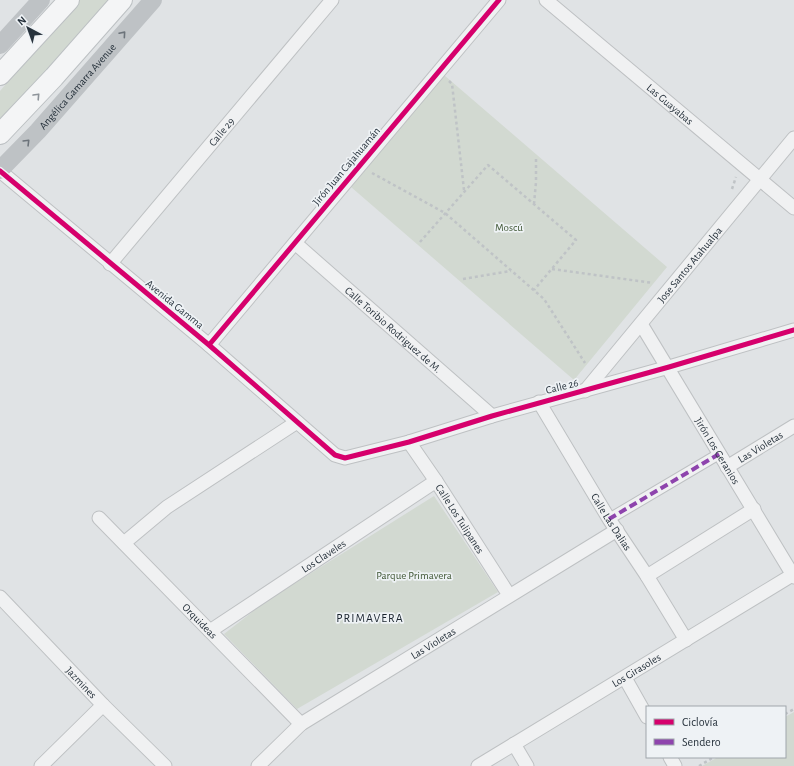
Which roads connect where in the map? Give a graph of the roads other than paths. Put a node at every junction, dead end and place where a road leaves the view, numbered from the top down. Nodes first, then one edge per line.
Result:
1 (41, 0) edge
2 (69, 0) edge
3 (122, 0) edge
4 (153, 0) edge
5 (332, 0) edge
6 (499, 0) edge
7 (546, 0) edge
8 (0, 45) edge
9 (0, 76) edge
10 (0, 134) edge
11 (794, 138) edge
12 (0, 171) edge
13 (759, 180) junction
14 (794, 208) edge
15 (295, 243) junction
16 (110, 264) junction
17 (641, 324) junction
18 (794, 330) edge
19 (209, 345) junction
20 (669, 368) junction
21 (585, 391) junction
22 (539, 402) junction
23 (492, 416) junction
24 (297, 422) junction
25 (794, 426) edge
26 (409, 442) junction
27 (719, 454) junction
28 (335, 455) joint
29 (727, 467) junction
30 (436, 481) junction
31 (754, 509) junction
32 (99, 518) dead end
33 (609, 519) junction
34 (617, 530) junction
35 (124, 543) junction
36 (794, 575) edge
37 (647, 576) junction
38 (509, 595) junction
39 (0, 597) edge
40 (210, 631) junction
41 (686, 640) junction
42 (626, 678) junction
43 (103, 705) junction
44 (646, 715) edge
45 (301, 724) junction
46 (514, 744) junction
47 (41, 766) edge
48 (165, 766) edge
49 (258, 766) edge
50 (478, 766) edge
51 (527, 766) edge

1 - 8 main road
2 - 9 main road
10 -> 3 main road
12 -> 4 main road, Angélica Gamarra Avenue
5 - 16 street, Calle 29
6 - 15 street, Jirón Juan Cajahuamán
7 - 13 street, Las Guayabas
11 - 13 street, Jose Santos Atahualpa
12 - 16 street, Avenida Gamma
13 - 14 street, Las Guayabas
13 - 17 street, Jose Santos Atahualpa
15 - 19 street, Jirón Juan Cajahuamán
15 - 23 street, Calle Toribio Rodriguez de M.
16 - 19 street, Avenida Gamma
17 - 20 street, Jirón Los Geranios
17 - 21 street, Jose Santos Atahualpa
18 - 20 street, Calle 26
19 - 24 street, Avenida Gamma
20 - 21 street, Calle 26
20 - 27 street, Jirón Los Geranios
21 - 22 street, Calle 26
22 - 23 street, Calle 26
22 - 33 street, Calle Las Dalias
23 - 26 street, Calle 26
24 - 28 street, Avenida Gamma
24 - 35 street
25 - 29 street, Las Violetas
26 - 28 street, Calle 26
26 - 30 street, Calle Los Tulipanes
27 - 29 street, Jirón Los Geranios
27 - 33 street, Las Violetas
29 - 31 street, Jirón Los Geranios
30 - 38 street, Calle Los Tulipanes
30 - 40 street, Los Claveles
31 - 36 street, Jirón Los Geranios
31 - 37 street
32 - 35 street, Orquideas
33 - 34 street, Calle Las Dalias
34 - 37 street, Calle Las Dalias
34 - 38 street, Las Violetas
35 - 40 street, Orquideas
36 - 41 street, Los Girasoles
37 - 41 street, Calle Las Dalias
38 - 45 street, Las Violetas
39 - 43 street, Jazmines
40 - 45 street, Orquideas
41 - 42 street, Los Girasoles
42 - 44 street
42 - 46 street, Los Girasoles
43 - 47 street
43 - 48 street, Jazmines
45 - 49 street, Las Violetas
46 - 50 street, Los Girasoles
46 - 51 street

